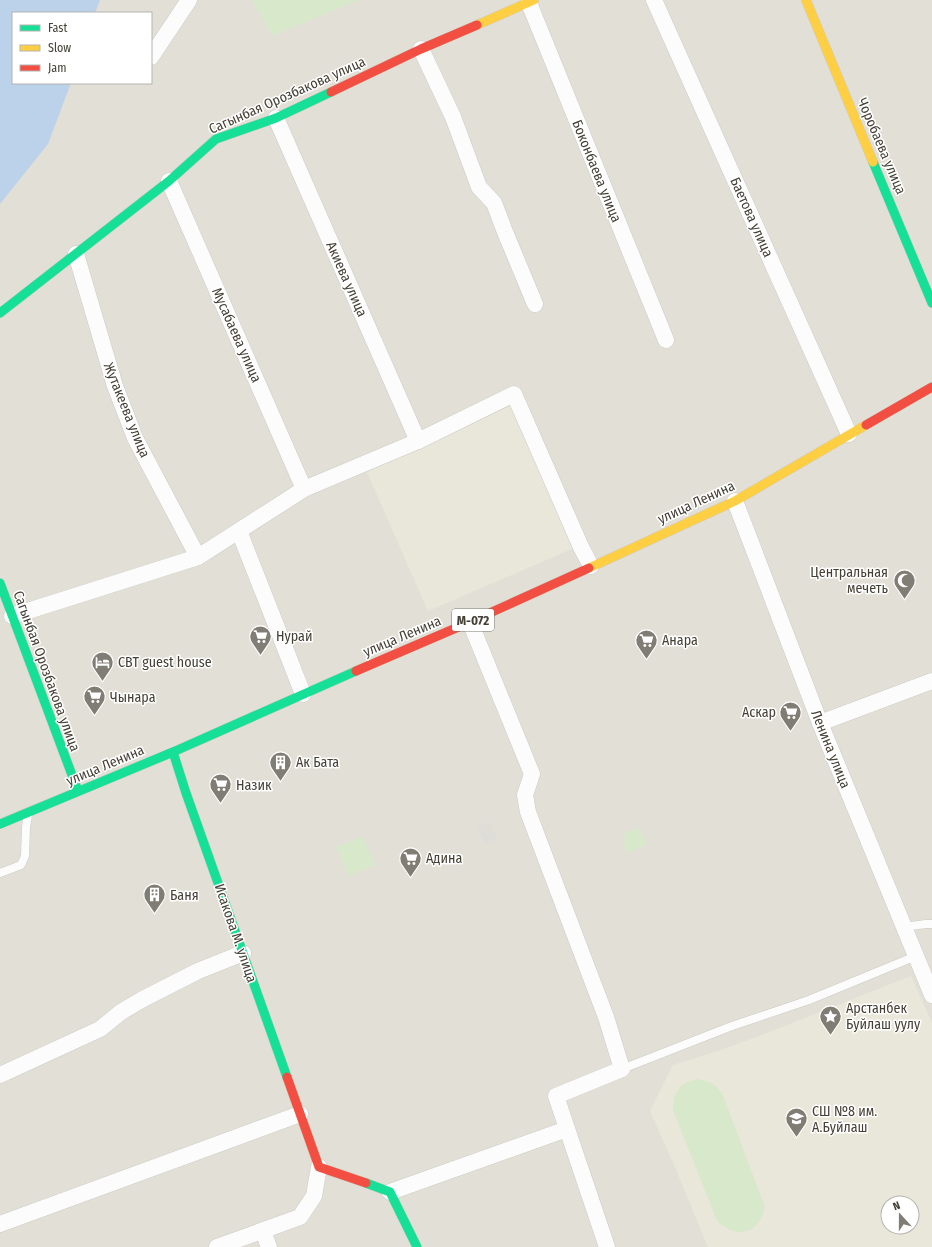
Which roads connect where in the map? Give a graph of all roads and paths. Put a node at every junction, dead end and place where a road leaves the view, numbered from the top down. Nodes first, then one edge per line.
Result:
1 (189, 0) edge
2 (654, 0) edge
3 (806, 0) edge
4 (532, 1) edge
5 (421, 49) junction
6 (152, 56) edge
7 (276, 118) junction
8 (169, 181) junction
9 (76, 254) junction
10 (932, 303) edge
11 (535, 304) dead end
12 (0, 313) edge
13 (666, 340) dead end
14 (932, 387) edge
15 (849, 434) junction
16 (418, 441) junction
17 (304, 489) junction
18 (735, 501) junction
19 (239, 531) junction
20 (198, 557) junction
21 (591, 566) junction
22 (0, 583) edge
23 (12, 616) junction
24 (470, 622) junction
25 (932, 680) edge
26 (303, 694) junction
27 (820, 722) junction
28 (173, 752) junction
29 (78, 791) junction
30 (28, 813) junction
31 (0, 824) edge
32 (0, 873) edge
33 (932, 924) edge
34 (904, 927) junction
35 (243, 953) junction
36 (916, 956) junction
37 (932, 995) edge
38 (622, 1069) junction
39 (0, 1075) edge
40 (300, 1114) junction
41 (567, 1129) junction
42 (319, 1167) junction
43 (390, 1192) junction
44 (0, 1224) edge
45 (263, 1231) junction
46 (217, 1247) edge
47 (269, 1247) edge
48 (417, 1247) edge
49 (607, 1247) edge

1 - 6 street
2 - 15 street, Баетова улица
3 - 10 street, Чоробаева улица
4 - 5 street, Сагынбая Орозбакова улица
4 - 13 street, Боконбаева улица
5 - 7 street, Сагынбая Орозбакова улица
5 - 11 street
7 - 8 street, Сагынбая Орозбакова улица
7 - 16 street, Акиева улица
8 - 9 street, Сагынбая Орозбакова улица
8 - 17 street, Мусабаева улица
9 - 12 street, Сагынбая Орозбакова улица
9 - 20 street, Жутакеева улица
14 - 15 street, улица Ленина / М-072
15 - 18 street, улица Ленина / М-072
16 - 17 street
16 - 21 street
17 - 19 street
18 - 21 street, улица Ленина / М-072
18 - 27 street, Ленина улица
19 - 20 street
19 - 26 street
20 - 23 street
21 - 24 street, улица Ленина / М-072
22 - 23 street, Сагынбая Орозбакова улица
23 - 29 street, Сагынбая Орозбакова улица
24 - 26 street, улица Ленина / М-072
24 - 38 street
25 - 27 street
26 - 28 street, улица Ленина / М-072
27 - 34 street, Ленина улица
28 - 29 street, улица Ленина / М-072
28 - 35 street, Исакова М. улица
29 - 30 street, улица Ленина / М-072
30 - 31 street, улица Ленина / М-072
30 - 32 lane
33 - 34 lane
34 - 36 street, Ленина улица
35 - 39 street
35 - 40 street, Исакова М. улица
36 - 37 street, Ленина улица
36 - 38 lane
38 - 41 street
40 - 42 street, Исакова М. улица
40 - 44 street
41 - 43 street
41 - 49 street
42 - 43 street
42 - 45 street
43 - 48 street
45 - 46 street
45 - 47 street

